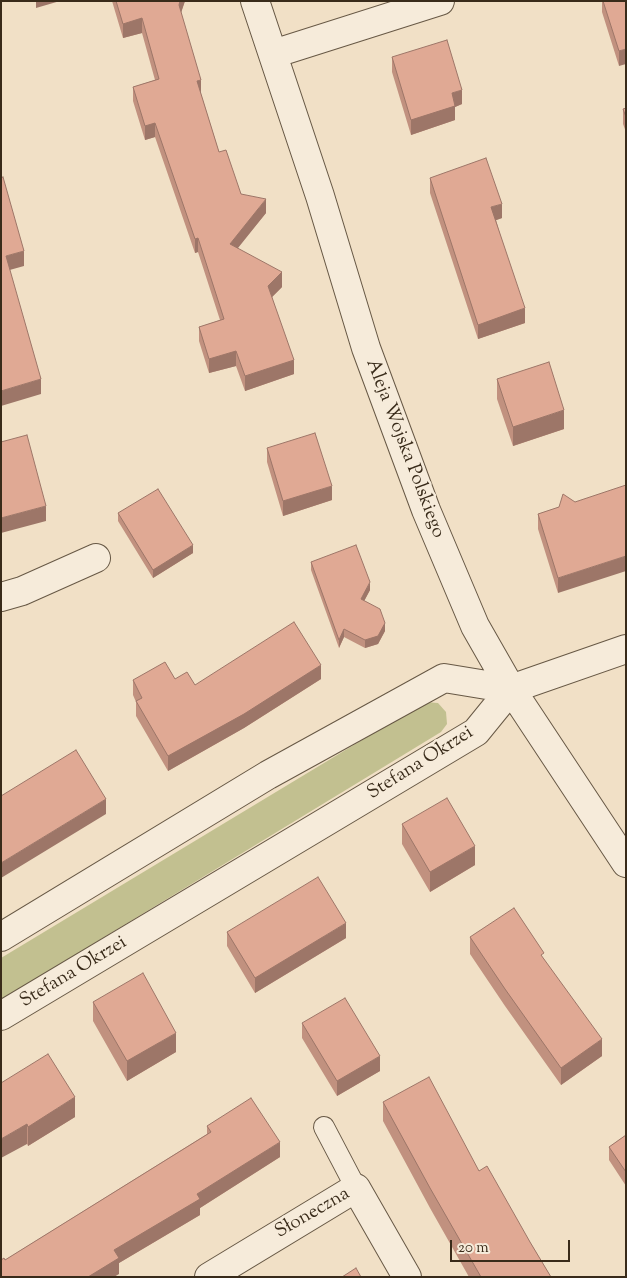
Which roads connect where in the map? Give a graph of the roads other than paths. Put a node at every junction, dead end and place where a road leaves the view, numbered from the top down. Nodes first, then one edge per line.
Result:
1 (255, 1) edge
2 (440, 1) edge
3 (273, 54) junction
4 (96, 558) dead end
5 (1, 597) edge
6 (626, 649) edge
7 (511, 689) junction
8 (626, 863) edge
9 (1, 937) edge
10 (1, 1016) edge
11 (324, 1126) dead end
12 (356, 1188) junction
13 (209, 1277) edge
14 (407, 1277) edge

1 - 3 street, Aleja Wojska Polskiego
2 - 3 street
3 - 7 street, Aleja Wojska Polskiego
4 - 5 street
6 - 7 street
7 - 8 street, Aleja Wojska Polskiego
7 - 9 street
7 - 10 street, Stefana Okrzei
11 - 12 lane
12 - 13 street, Słoneczna
12 - 14 street, Słoneczna

